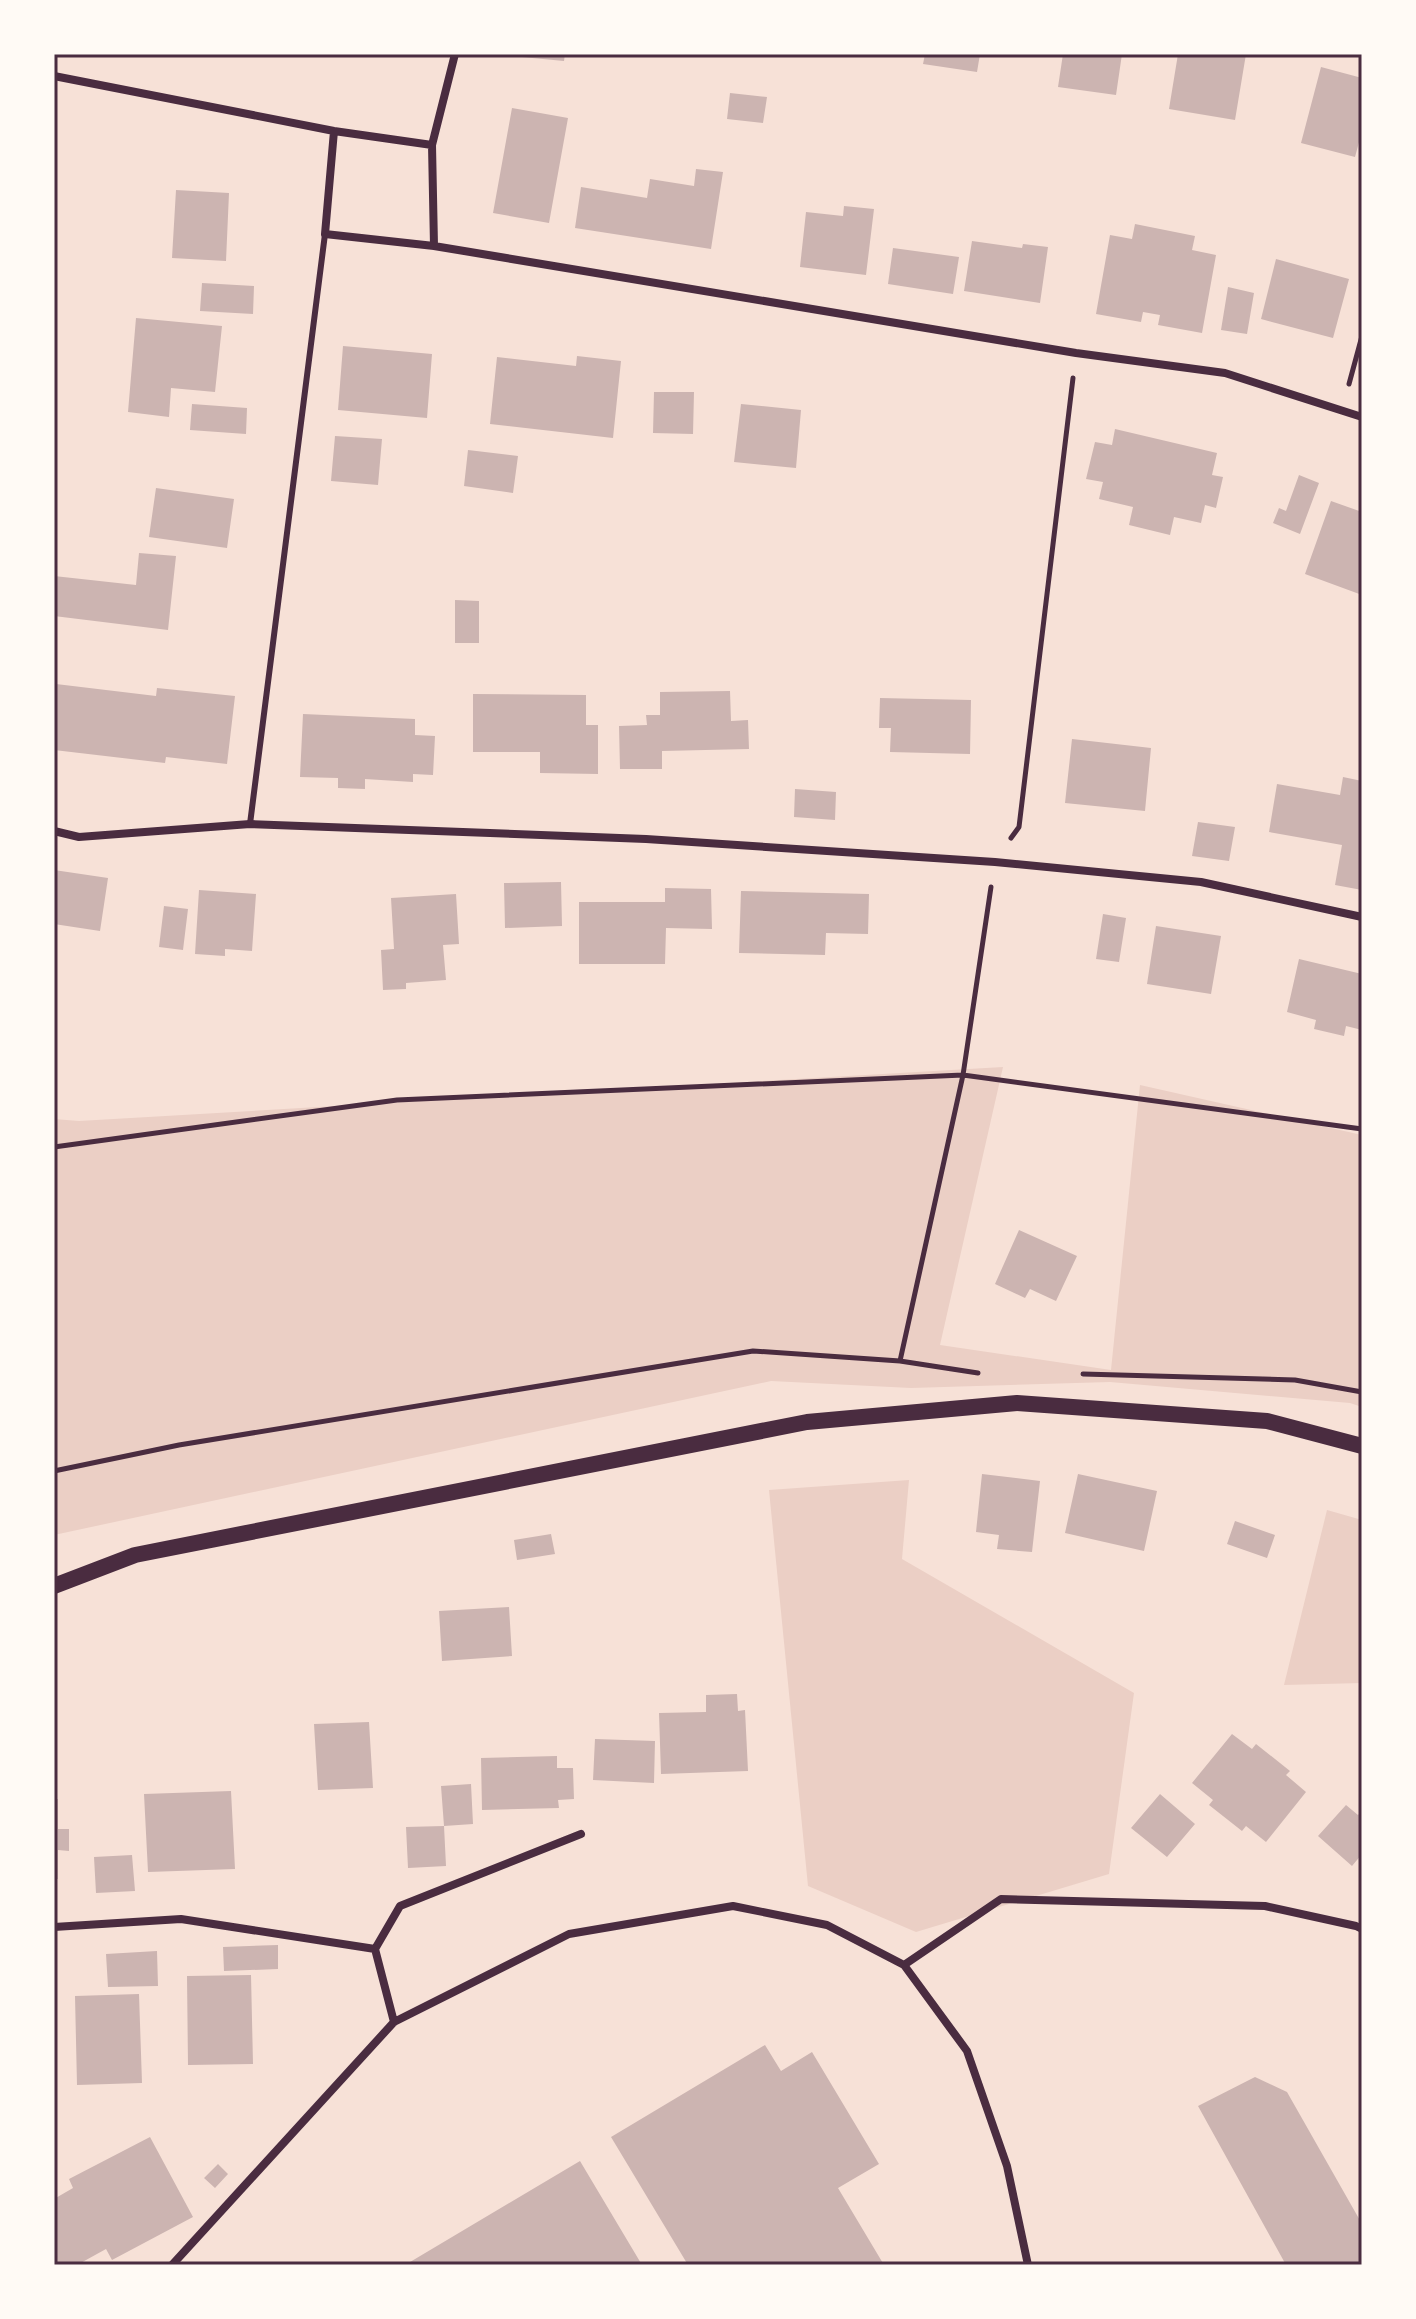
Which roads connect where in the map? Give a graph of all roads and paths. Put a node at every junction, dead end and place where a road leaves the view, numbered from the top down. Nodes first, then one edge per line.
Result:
1 (455, 54) edge
2 (54, 76) edge
3 (334, 131) junction
4 (432, 145) junction
5 (325, 234) junction
6 (434, 246) junction
7 (1362, 336) edge
8 (1076, 353) junction
9 (1342, 408) junction
10 (1362, 417) edge
11 (250, 824) junction
12 (1019, 827) dead end
13 (54, 831) edge
14 (995, 862) junction
15 (1362, 917) edge
16 (963, 1075) junction
17 (1362, 1129) edge
18 (54, 1147) edge
19 (900, 1361) junction
20 (1080, 1373) dead end
21 (982, 1374) dead end
22 (1362, 1392) edge
23 (1362, 1446) edge
24 (54, 1471) edge
25 (54, 1586) edge
26 (581, 1834) dead end
27 (54, 1927) edge
28 (1362, 1929) edge
29 (375, 1949) junction
30 (904, 1965) junction
31 (394, 2022) junction
32 (172, 2265) edge
33 (1028, 2265) edge

1 - 4 street
2 - 3 street
3 - 4 street
3 - 5 street
4 - 6 street
5 - 6 street
5 - 11 lane
6 - 8 street
7 - 9 path
8 - 9 street
8 - 12 path
9 - 10 street
11 - 13 street
11 - 14 street
14 - 15 street
14 - 16 path
16 - 17 path
16 - 18 path
16 - 19 path
19 - 21 path
19 - 24 path
20 - 22 path
23 - 25 main road
26 - 29 street
27 - 29 street
28 - 30 street
29 - 31 street
30 - 31 street
30 - 33 street
31 - 32 street

